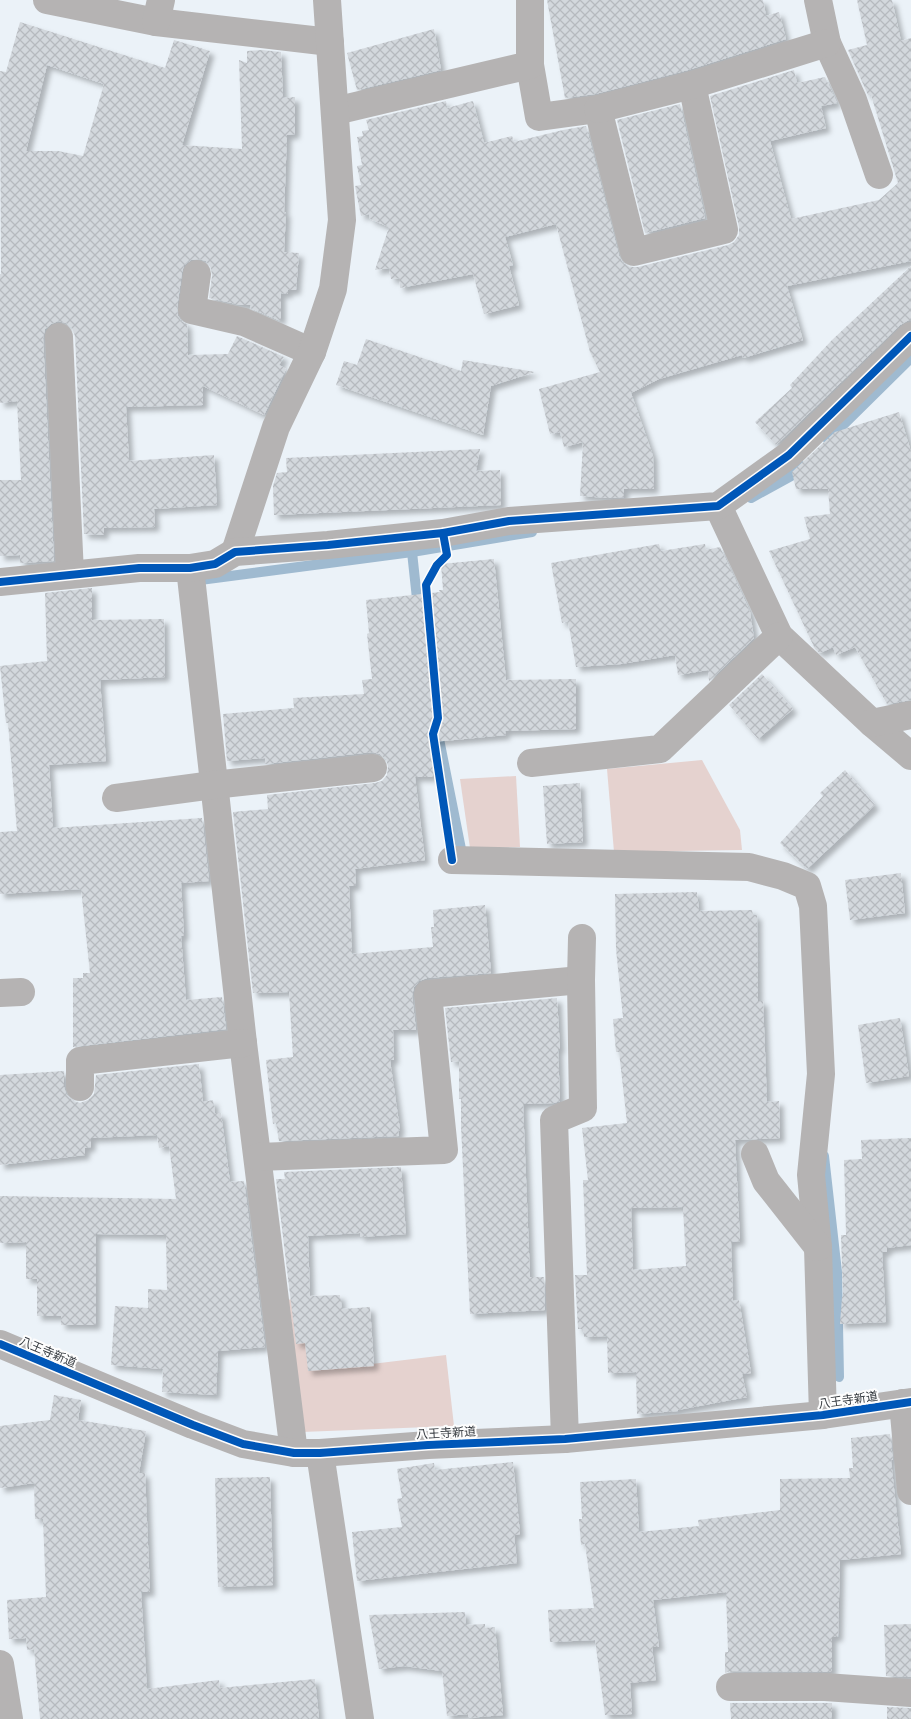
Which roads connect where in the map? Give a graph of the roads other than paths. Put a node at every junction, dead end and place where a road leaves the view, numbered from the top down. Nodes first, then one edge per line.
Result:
1 (47, 0) edge
2 (328, 0) edge
3 (530, 0) edge
4 (818, 0) edge
5 (158, 11) edge
6 (330, 42) junction
7 (827, 43) junction
8 (530, 65) junction
9 (692, 85) junction
10 (598, 109) junction
11 (335, 111) junction
12 (880, 175) dead end
13 (197, 274) dead end
14 (59, 336) dead end
15 (911, 336) edge
16 (312, 352) junction
17 (718, 506) junction
18 (235, 552) junction
19 (190, 568) junction
20 (70, 574) junction
21 (0, 582) edge
22 (779, 636) junction
23 (911, 715) edge
24 (872, 723) junction
25 (911, 756) edge
26 (530, 763) dead end
27 (373, 768) dead end
28 (213, 785) junction
29 (116, 798) dead end
30 (452, 860) dead end
31 (582, 938) dead end
32 (581, 980) junction
33 (243, 1043) junction
34 (80, 1087) dead end
35 (756, 1154) dead end
36 (258, 1157) junction
37 (818, 1247) junction
38 (0, 1344) edge
39 (907, 1403) edge
40 (824, 1415) junction
41 (565, 1439) junction
42 (307, 1453) junction
43 (911, 1491) edge
44 (0, 1664) edge
45 (730, 1687) dead end
46 (911, 1693) edge
47 (9, 1719) edge
48 (360, 1719) edge

1 - 5 street
2 - 6 street
3 - 8 street
4 - 7 street
5 - 6 street
6 - 11 street
7 - 9 street
7 - 12 street
8 - 10 street
8 - 11 street
9 - 10 street
9 - 10 street
11 - 16 street
13 - 16 street
14 - 20 street
15 - 17 street
16 - 18 street
17 - 18 street
17 - 22 street
18 - 19 street
19 - 20 street
19 - 28 street
20 - 21 street
22 - 24 street
22 - 26 street
23 - 24 street
24 - 25 street
27 - 28 street
28 - 29 street
28 - 33 street
30 - 37 street
31 - 32 street
32 - 36 street
32 - 41 street
33 - 34 street
33 - 36 street
35 - 37 street
36 - 42 street
37 - 40 street
38 - 42 street, 八王寺新道
39 - 40 street, 八王寺新道
39 - 43 street
40 - 41 street, 八王寺新道
41 - 42 street, 八王寺新道
42 - 48 street
44 - 47 street
45 - 46 street

